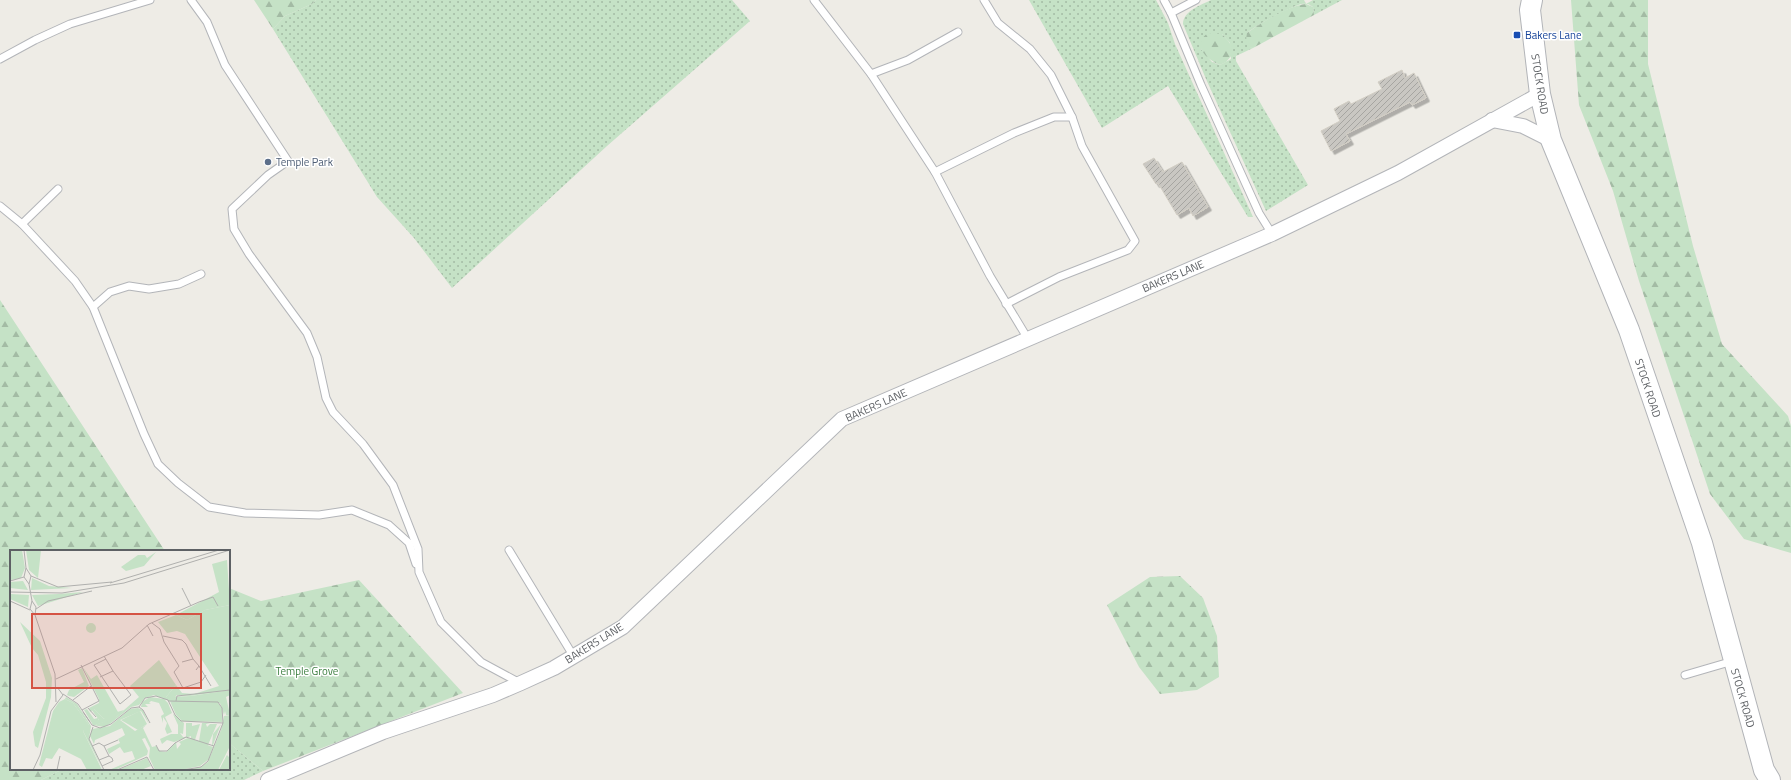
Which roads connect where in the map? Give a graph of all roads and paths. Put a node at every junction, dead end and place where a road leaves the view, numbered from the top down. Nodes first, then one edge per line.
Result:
1 (150, 0) edge
2 (191, 0) edge
3 (815, 0) edge
4 (984, 0) edge
5 (1164, 0) edge
6 (1196, 0) edge
7 (1528, 3) edge
8 (1171, 13) junction
9 (958, 32) dead end
10 (0, 60) edge
11 (871, 74) junction
12 (1540, 94) junction
13 (1072, 117) junction
14 (1492, 120) junction
15 (1551, 140) junction
16 (935, 172) junction
17 (58, 189) dead end
18 (0, 206) edge
19 (22, 224) junction
20 (1272, 234) junction
21 (201, 274) dead end
22 (1006, 304) junction
23 (93, 307) junction
24 (1028, 339) junction
25 (509, 550) dead end
26 (419, 572) junction
27 (574, 657) junction
28 (1733, 661) junction
29 (1685, 676) dead end
30 (521, 683) junction
31 (1765, 777) edge
32 (268, 780) edge

1 - 10 lane
2 - 26 lane
3 - 11 lane
4 - 13 lane
5 - 8 lane
6 - 8 lane
7 - 12 main road, STOCK ROAD
8 - 20 lane
9 - 11 lane
11 - 16 lane
12 - 14 street, BAKERS LANE
12 - 15 main road, STOCK ROAD
13 - 16 lane
13 - 22 lane
14 - 15 street
14 - 20 street, BAKERS LANE
15 - 28 main road, STOCK ROAD
16 - 22 lane
17 - 19 lane
18 - 19 lane
19 - 23 lane
20 - 24 street, BAKERS LANE
21 - 23 lane
22 - 24 lane
23 - 26 lane
24 - 27 street, BAKERS LANE
25 - 27 lane
26 - 30 lane
27 - 30 street, BAKERS LANE
28 - 29 lane
28 - 31 main road, STOCK ROAD
30 - 32 street, BAKERS LANE

